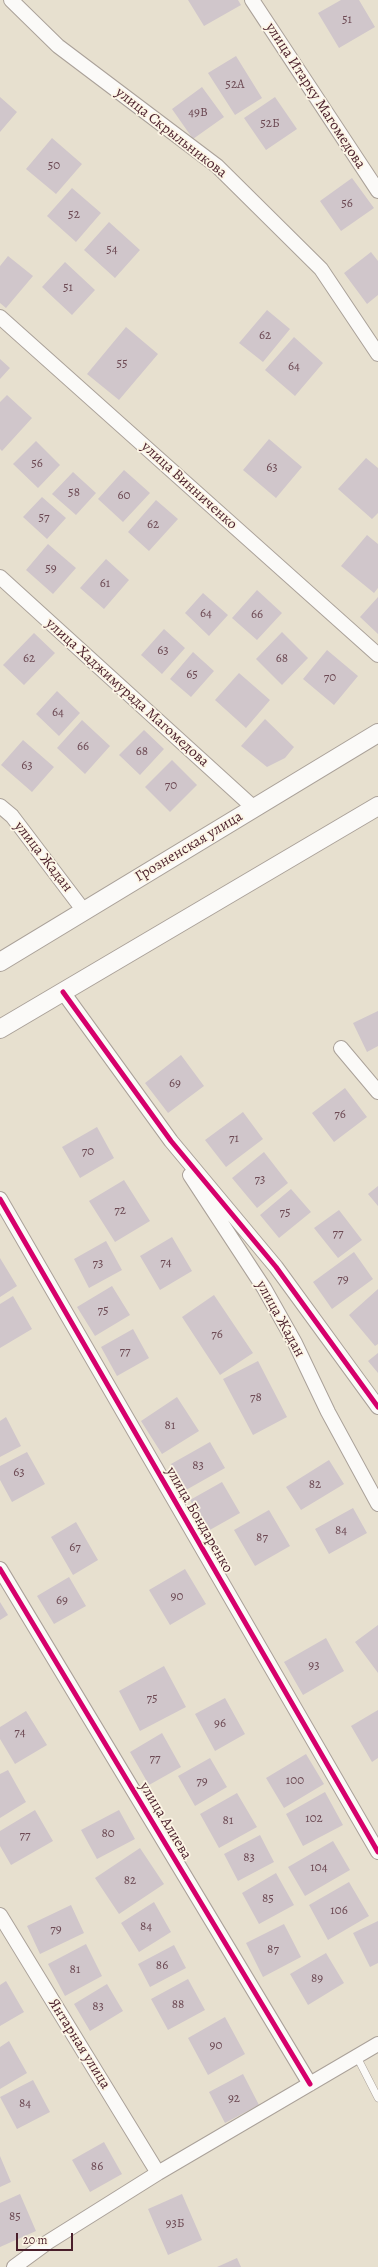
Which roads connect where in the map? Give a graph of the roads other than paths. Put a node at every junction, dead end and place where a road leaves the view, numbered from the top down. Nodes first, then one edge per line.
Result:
1 (11, 0) edge
2 (252, 0) edge
3 (378, 191) edge
4 (0, 318) edge
5 (378, 354) edge
6 (0, 577) edge
7 (378, 655) edge
8 (378, 733) edge
9 (0, 806) edge
10 (378, 806) edge
11 (254, 808) junction
12 (84, 911) junction
13 (0, 962) edge
14 (63, 992) junction
15 (0, 1029) edge
16 (341, 1048) dead end
17 (378, 1092) edge
18 (171, 1141) junction
19 (0, 1199) edge
20 (378, 1407) edge
21 (378, 1504) edge
22 (0, 1569) edge
23 (378, 1852) edge
24 (0, 1916) edge
25 (378, 2044) edge
26 (356, 2055) junction
27 (310, 2084) junction
28 (378, 2098) edge
29 (158, 2174) junction
30 (14, 2267) edge

1 - 5 street, улица Скрыльникова
2 - 3 street, улица Итарку Магомедова
4 - 7 street, улица Винниченко
6 - 11 street, улица Хаджимурада Магомедова
8 - 11 street, Грозненская улица
9 - 12 street, улица Жадан
10 - 14 street
11 - 12 street, Грозненская улица
12 - 13 street, Грозненская улица
14 - 15 street
14 - 18 street
16 - 17 street
18 - 20 street
18 - 21 street, улица Жадан
19 - 23 street, улица Бондаренко
22 - 27 street, улица Алиева
24 - 29 street, Янтарная улица
25 - 26 street
26 - 27 street
26 - 28 lane
27 - 29 street
29 - 30 street

